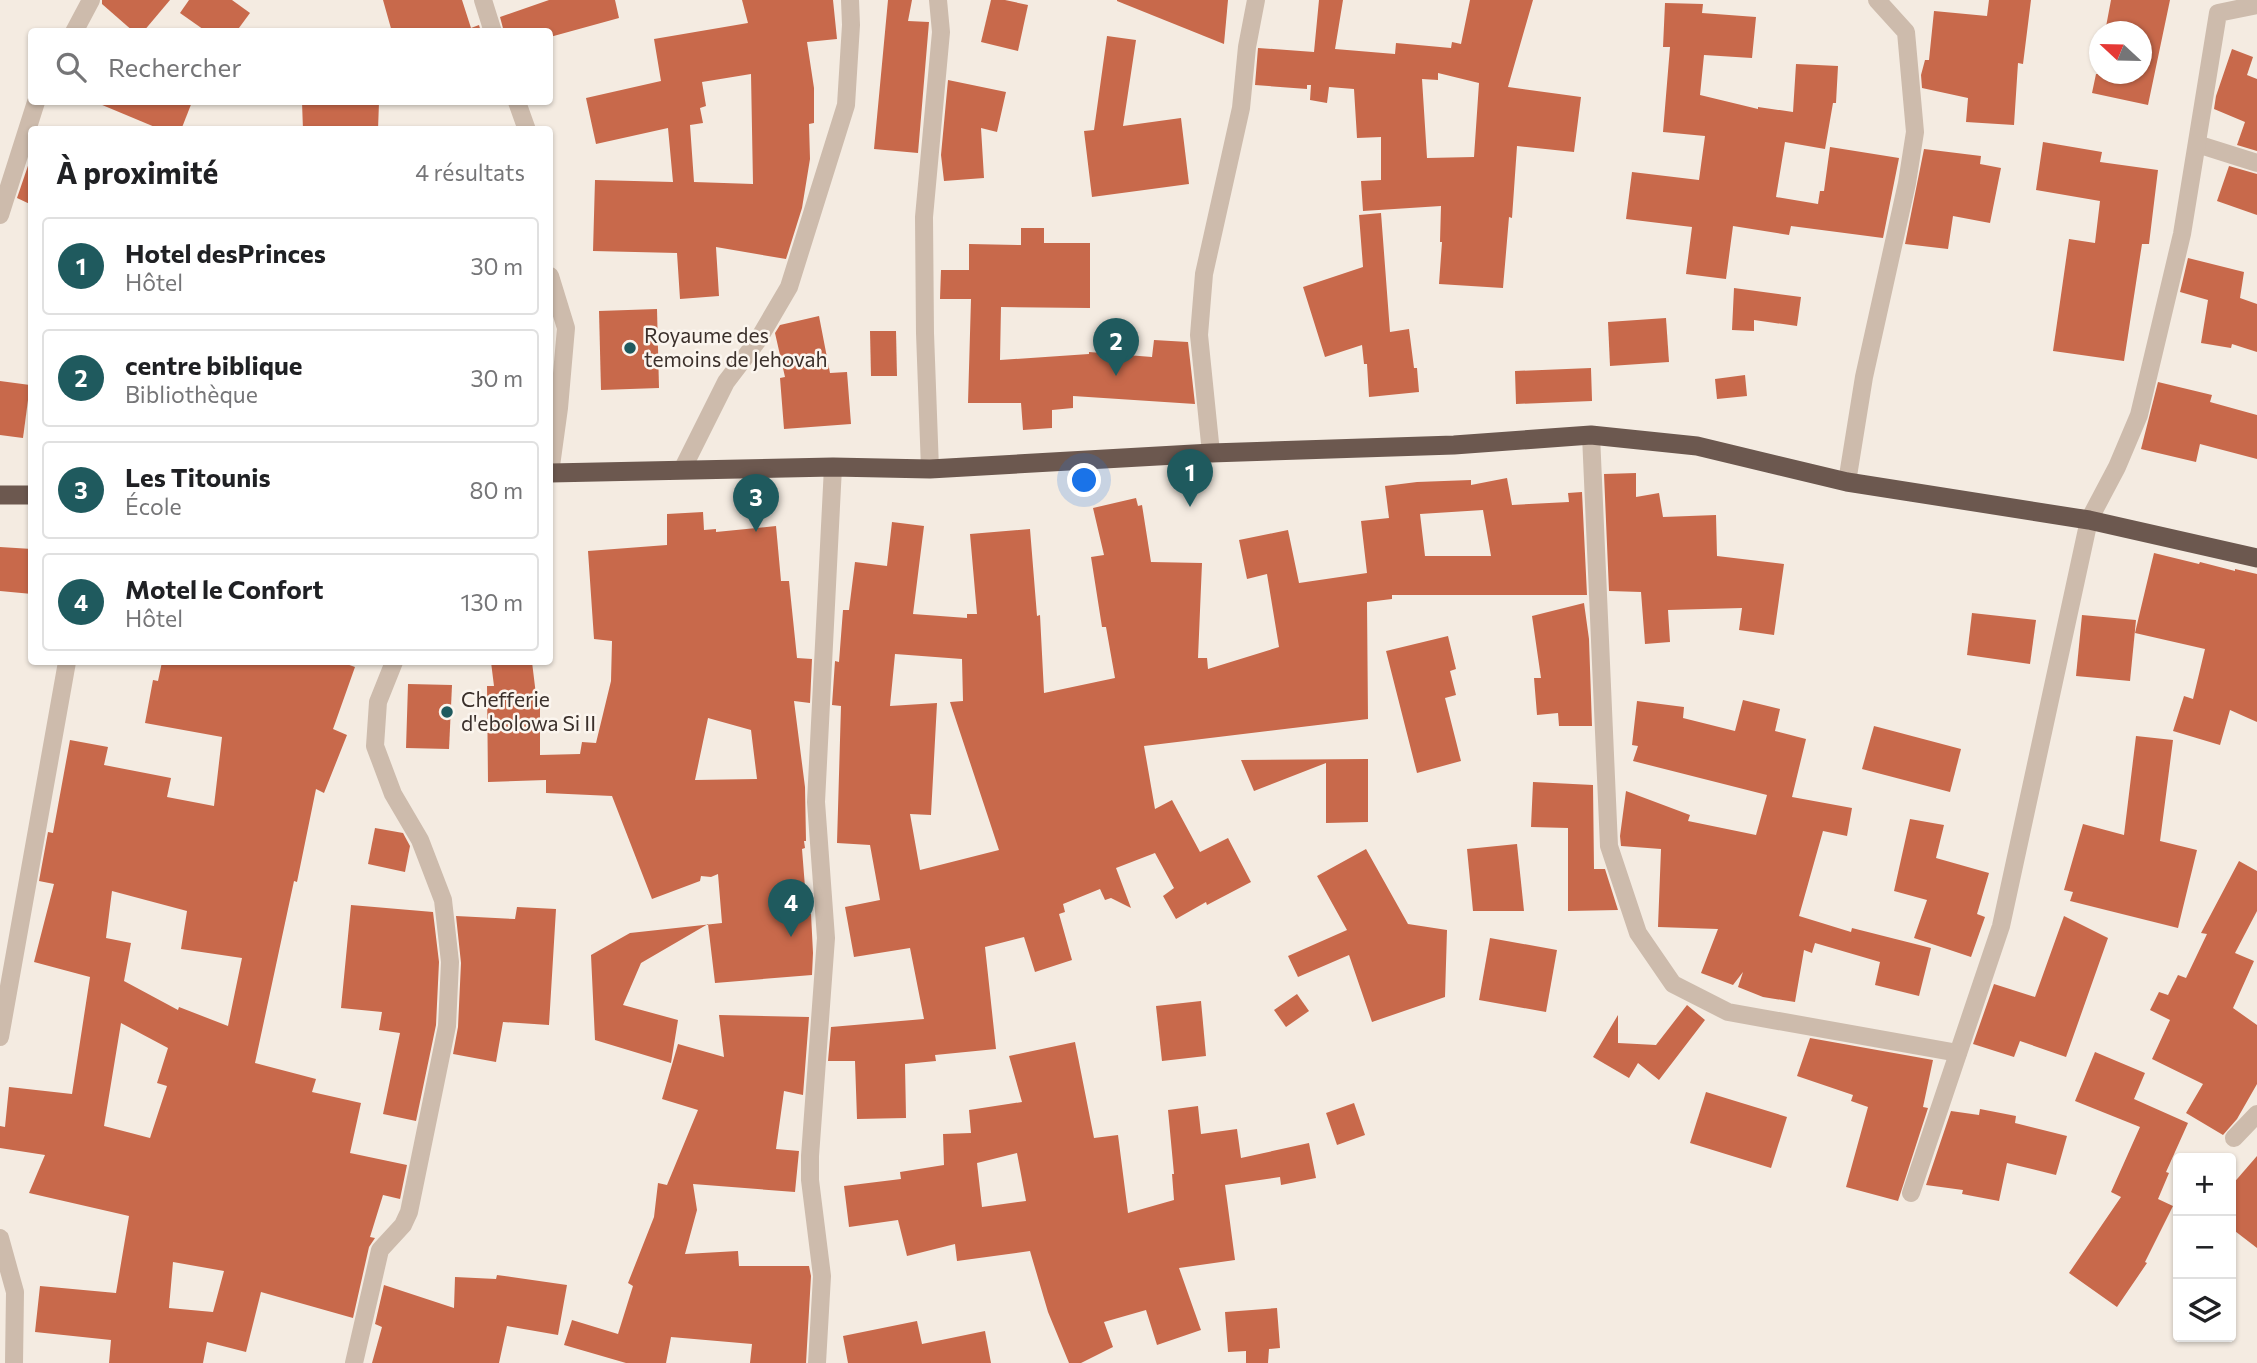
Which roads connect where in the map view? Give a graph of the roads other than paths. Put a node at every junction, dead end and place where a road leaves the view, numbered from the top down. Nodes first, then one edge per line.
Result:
1 (91, 0) edge
2 (483, 0) edge
3 (850, 0) edge
4 (938, 0) edge
5 (1256, 0) edge
6 (1877, 0) edge
7 (2257, 5) edge
8 (76, 28) edge
9 (492, 28) edge
10 (35, 105) edge
11 (518, 105) edge
12 (28, 126) edge
13 (526, 126) edge
14 (28, 127) edge
15 (2197, 144) junction
16 (2257, 163) edge
17 (0, 215) edge
18 (553, 286) edge
19 (1591, 435) junction
20 (553, 451) edge
21 (1211, 453) junction
22 (833, 467) junction
23 (930, 469) junction
24 (682, 470) junction
25 (553, 473) edge
26 (1847, 482) junction
27 (0, 495) edge
28 (28, 495) edge
29 (2089, 520) junction
30 (2257, 558) edge
31 (66, 665) edge
32 (393, 665) edge
33 (0, 1037) edge
34 (1958, 1053) junction
35 (2257, 1114) edge
36 (2234, 1138) dead end
37 (1911, 1193) dead end
38 (0, 1238) edge
39 (14, 1363) edge
40 (354, 1363) edge
41 (817, 1363) edge

1 - 8 street
2 - 9 street
3 - 24 street
4 - 23 street
5 - 21 street
6 - 26 street
7 - 15 street
10 - 12 street
11 - 13 street
14 - 17 street
15 - 16 street
15 - 29 street
18 - 20 street
19 - 21 highway
19 - 26 highway
19 - 34 street
21 - 23 highway
22 - 23 highway
22 - 24 highway
22 - 41 street
24 - 25 highway
26 - 29 highway
27 - 28 highway
29 - 30 highway
29 - 34 street
31 - 33 street
32 - 40 street
34 - 37 street
35 - 36 street
38 - 39 street

